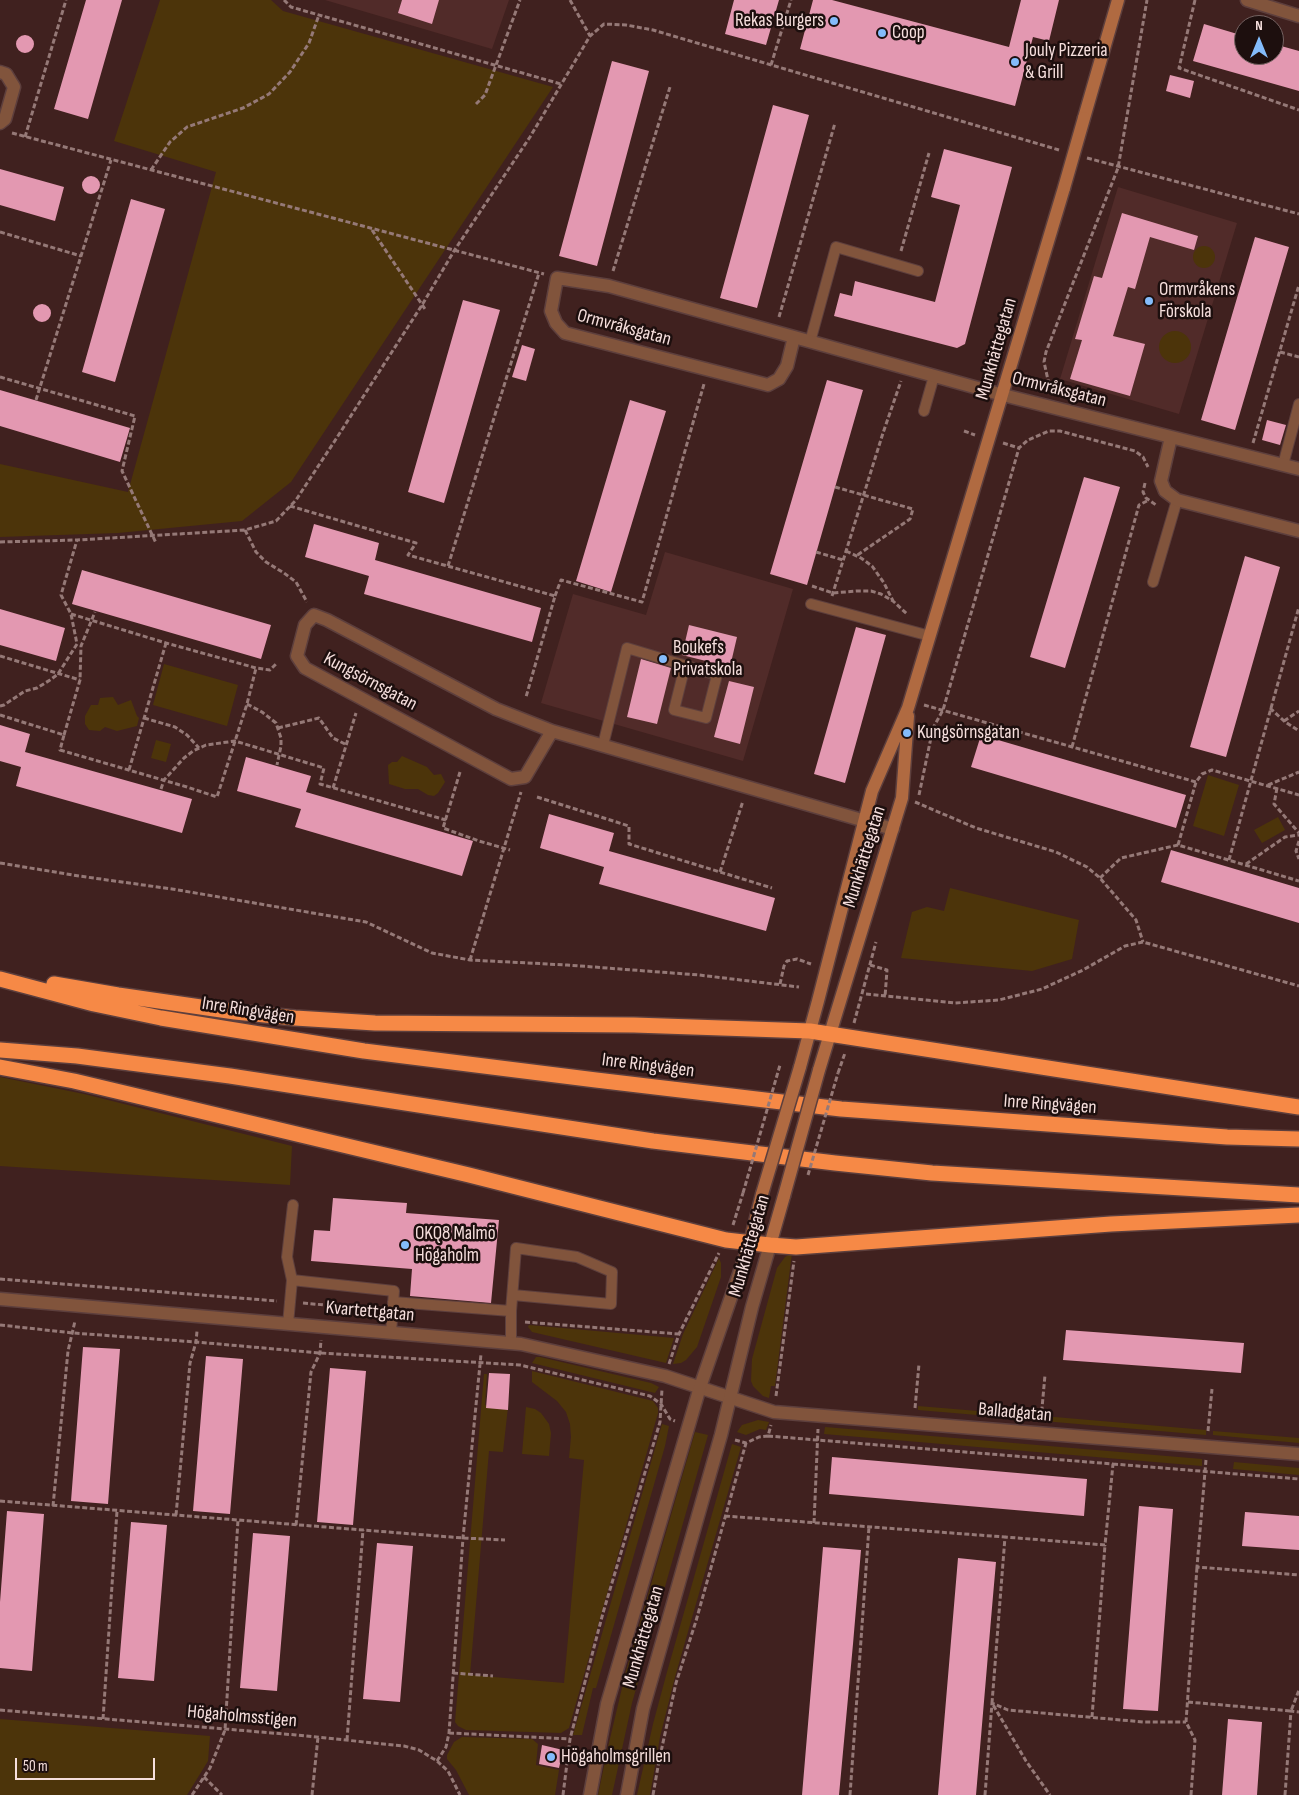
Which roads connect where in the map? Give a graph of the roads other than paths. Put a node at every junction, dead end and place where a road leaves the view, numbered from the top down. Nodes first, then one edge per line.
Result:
1 (1118, 0) edge
2 (1247, 0) edge
3 (1299, 16) edge
4 (0, 72) edge
5 (4, 128) edge
6 (918, 271) dead end
7 (794, 337) junction
8 (810, 342) junction
9 (934, 376) junction
10 (1003, 395) junction
11 (1299, 404) edge
12 (924, 411) dead end
13 (1171, 437) junction
14 (1283, 465) junction
15 (1299, 469) edge
16 (1176, 505) junction
17 (1299, 531) edge
18 (1153, 582) dead end
19 (811, 604) dead end
20 (930, 636) junction
21 (685, 666) junction
22 (910, 705) junction
23 (552, 731) junction
24 (603, 745) junction
25 (865, 821) junction
26 (893, 829) junction
27 (0, 972) edge
28 (0, 979) edge
29 (810, 1031) junction
30 (830, 1034) junction
31 (0, 1050) edge
32 (0, 1067) edge
33 (1299, 1107) edge
34 (1299, 1139) edge
35 (1299, 1195) edge
36 (292, 1205) dead end
37 (1299, 1215) edge
38 (750, 1242) junction
39 (770, 1245) junction
40 (292, 1280) junction
41 (513, 1295) junction
42 (0, 1299) edge
43 (393, 1306) junction
44 (511, 1316) junction
45 (288, 1324) junction
46 (391, 1333) junction
47 (511, 1343) junction
48 (700, 1387) junction
49 (731, 1397) junction
50 (1299, 1454) edge
51 (590, 1795) edge
52 (628, 1795) edge

1 - 10 main road, Munkhättegatan, bridge
2 - 3 street
4 - 5 street
6 - 8 lane
7 - 7 street, Ormvråksgatan
7 - 8 street, Ormvråksgatan
8 - 9 street, Ormvråksgatan
9 - 10 street, Ormvråksgatan
9 - 12 lane
10 - 13 street, Ormvråksgatan
10 - 20 main road, Munkhättegatan
11 - 14 lane
13 - 14 street, Ormvråksgatan
13 - 16 street
14 - 15 street, Ormvråksgatan
16 - 17 street
16 - 18 lane
19 - 20 lane
20 - 22 main road, Munkhättegatan
21 - 21 lane
21 - 24 lane
22 - 25 main road, Munkhättegatan
22 - 26 main road, Munkhättegatan
23 - 23 street, Kungsörnsgatan
23 - 24 street, Kungsörnsgatan
24 - 25 street, Kungsörnsgatan
25 - 26 street, Kungsörnsgatan
25 - 29 main road, Munkhättegatan
26 - 30 main road, Munkhättegatan
27 - 29 highway
28 - 34 highway, Inre Ringvägen
29 - 30 highway
29 - 38 main road, Munkhättegatan, bridge
30 - 33 highway
30 - 39 main road, Munkhättegatan, bridge
31 - 35 highway
32 - 38 highway
36 - 40 lane
37 - 39 highway
38 - 39 highway
38 - 48 street, Munkhättegatan
39 - 49 street, Munkhättegatan
40 - 43 lane
40 - 45 lane
41 - 41 lane
41 - 44 lane
42 - 45 street, Kvartettgatan
43 - 44 lane
43 - 46 lane
44 - 47 lane
45 - 46 street, Kvartettgatan
46 - 47 street, Kvartettgatan
47 - 48 street, Kvartettgatan
48 - 49 street, Kvartettgatan
48 - 51 street, Munkhättegatan
49 - 50 street, Balladgatan
49 - 52 street, Munkhättegatan

